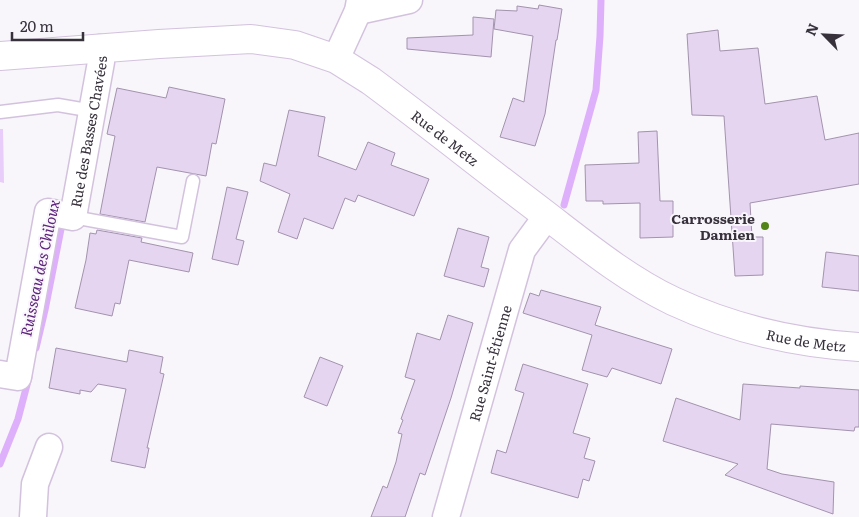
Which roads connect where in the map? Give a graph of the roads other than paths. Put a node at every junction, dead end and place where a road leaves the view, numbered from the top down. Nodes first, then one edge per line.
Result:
1 (408, 0) edge
2 (359, 6) edge
3 (100, 48) junction
4 (0, 56) edge
5 (336, 59) junction
6 (93, 111) junction
7 (0, 112) edge
8 (193, 181) dead end
9 (547, 216) junction
10 (73, 217) junction
11 (859, 347) edge
12 (0, 374) edge
13 (49, 447) dead end
14 (33, 517) edge
15 (446, 517) edge

1 - 2 street
2 - 5 street
3 - 4 street, Rue de Metz
3 - 5 street, Rue de Metz
3 - 6 street, Rue des Basses Chavées
5 - 9 street, Rue de Metz
6 - 7 lane
6 - 10 street, Rue des Basses Chavées
8 - 10 lane
9 - 11 street, Rue de Metz
9 - 15 street, Rue Saint-Étienne
10 - 12 street, Rue des Basses Chavées
13 - 14 street

